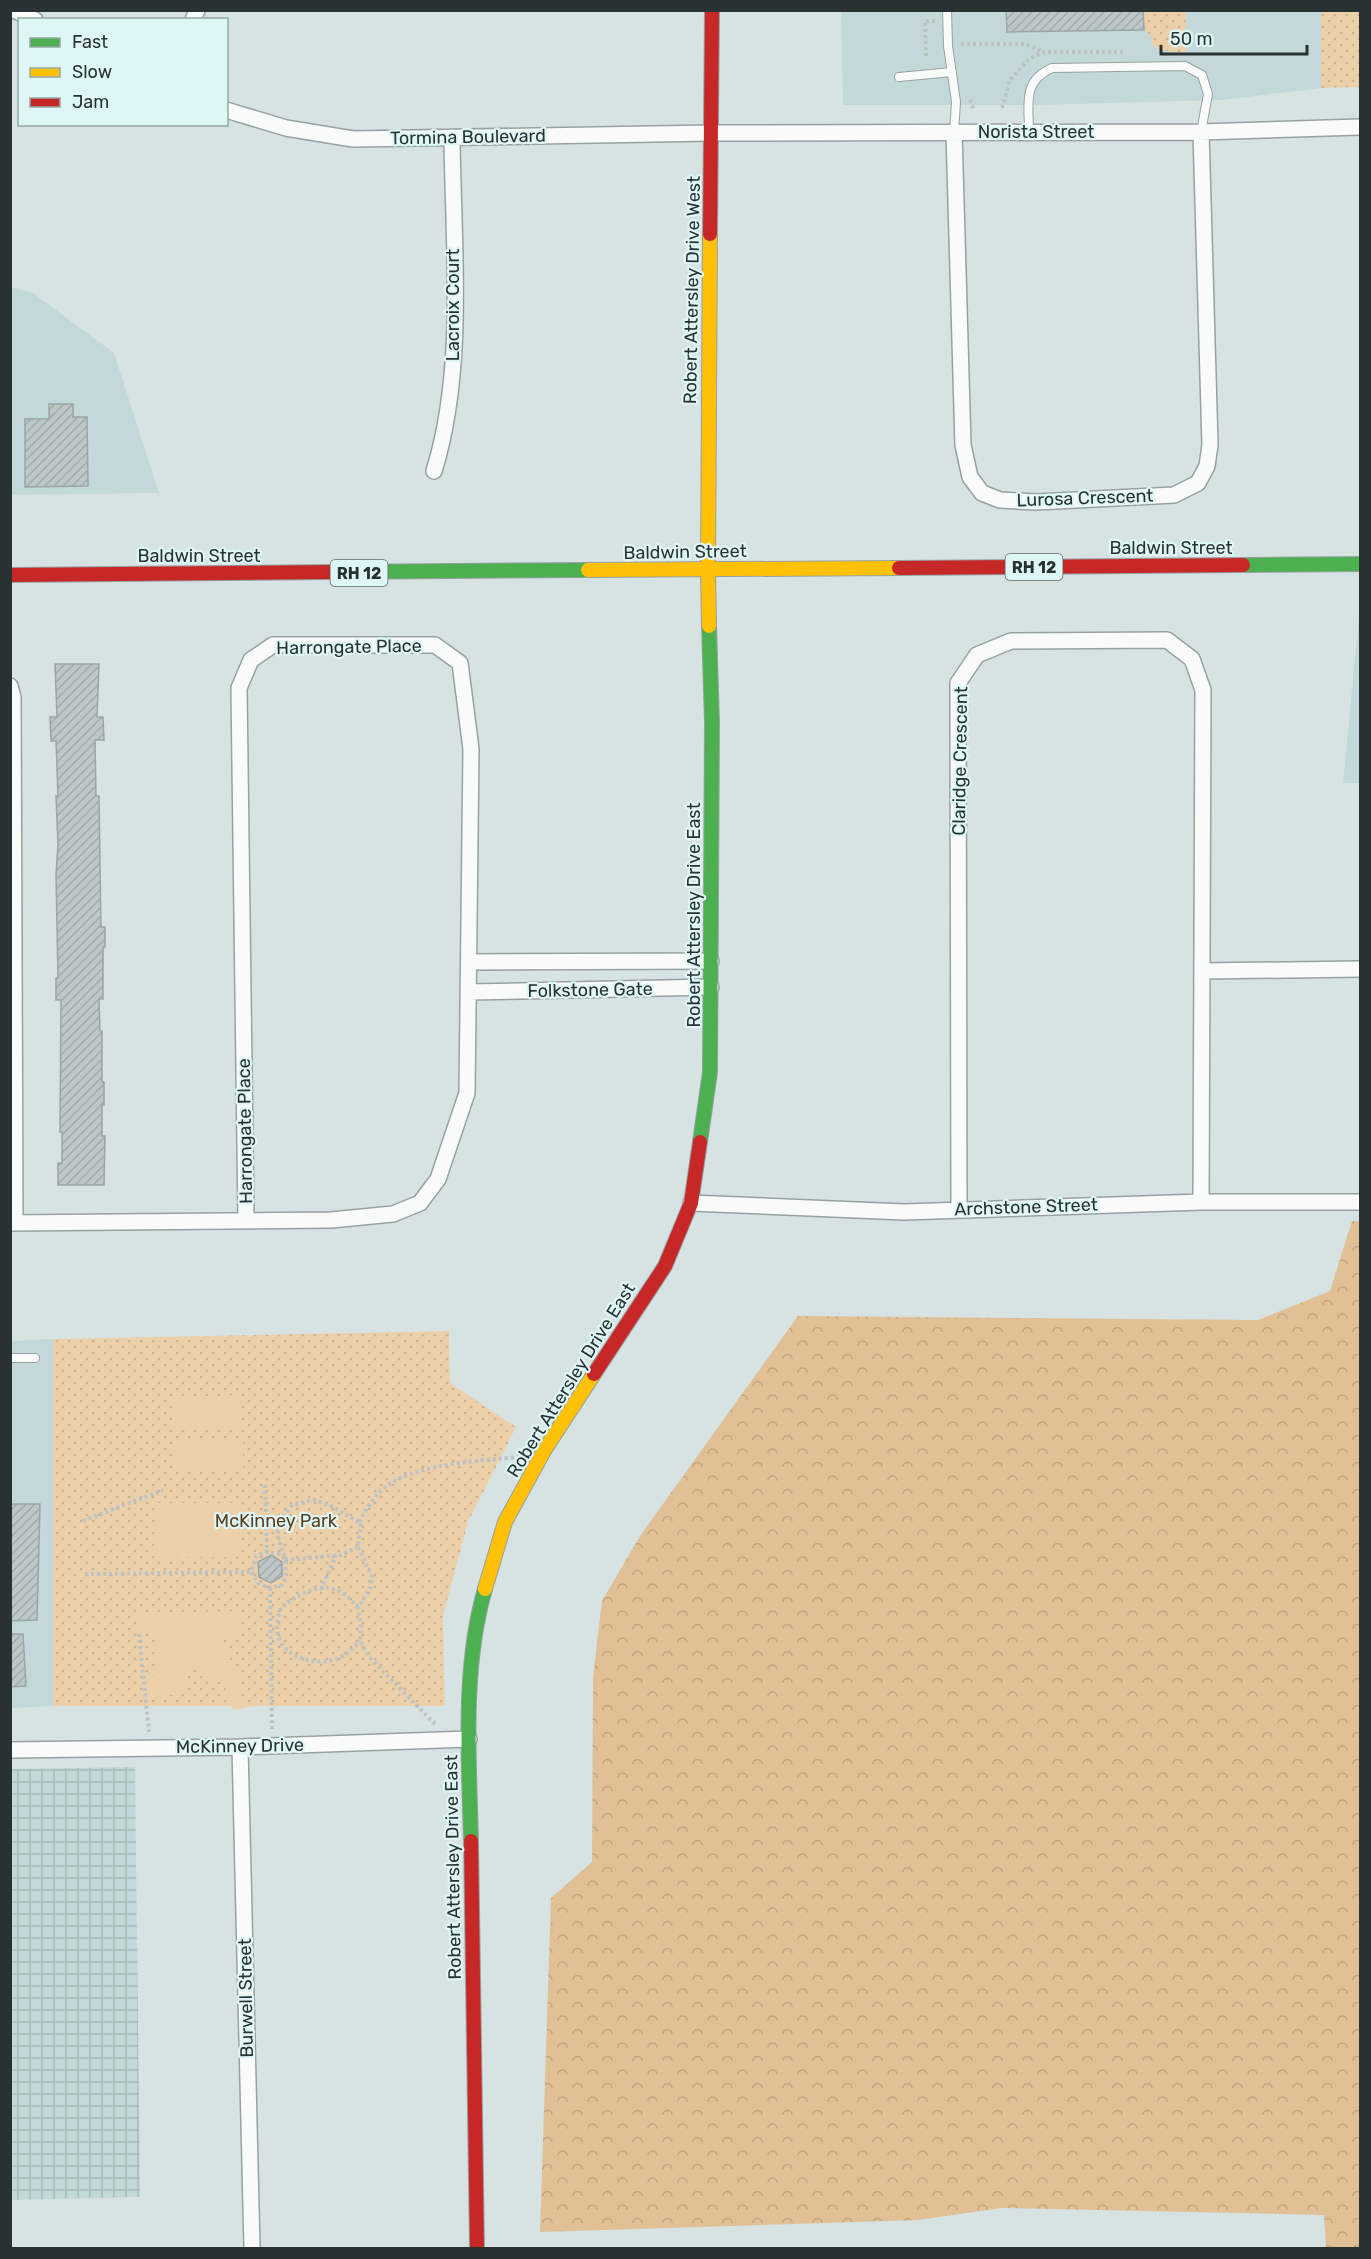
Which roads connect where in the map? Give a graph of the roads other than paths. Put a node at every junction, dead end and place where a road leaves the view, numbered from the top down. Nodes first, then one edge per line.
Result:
1 (14, 10) edge
2 (712, 10) edge
3 (947, 10) edge
4 (31, 18) edge
5 (952, 72) junction
6 (898, 77) dead end
7 (228, 111) edge
8 (1360, 127) edge
9 (954, 132) junction
10 (1029, 132) junction
11 (1201, 132) junction
12 (712, 133) junction
13 (452, 137) junction
14 (434, 471) dead end
15 (1360, 564) edge
16 (708, 569) junction
17 (10, 575) edge
18 (10, 686) edge
19 (711, 961) junction
20 (470, 962) junction
21 (1360, 969) edge
22 (1202, 971) junction
23 (711, 987) junction
24 (470, 992) junction
25 (1202, 1202) junction
26 (1360, 1202) edge
27 (691, 1203) junction
28 (959, 1209) junction
29 (246, 1221) junction
30 (13, 1223) edge
31 (10, 1358) edge
32 (35, 1358) dead end
33 (469, 1739) junction
34 (240, 1747) junction
35 (10, 1750) edge
36 (252, 2248) edge
37 (477, 2248) edge

1 - 4 street
2 - 12 street, Robert Attersley Drive West
3 - 5 lane
5 - 6 lane
5 - 9 lane
7 - 13 street, Tormina Boulevard
8 - 11 street, Norista Street
9 - 10 street, Norista Street
9 - 11 street, Lurosa Crescent
9 - 12 street, Norista Street
10 - 11 street, Norista Street
10 - 11 lane
12 - 13 street, Tormina Boulevard
12 - 16 street, Robert Attersley Drive West
13 - 14 street, Lacroix Court
15 - 16 street, Baldwin Street / RH 12
16 - 17 street, Baldwin Street / RH 12
16 - 19 street, Robert Attersley Drive East
18 - 30 street
19 - 20 street, Folkstone Gate
19 - 23 street, Robert Attersley Drive East
20 - 24 street, Harrongate Place
20 - 29 street, Harrongate Place
21 - 22 street
22 - 25 street, Claridge Crescent
22 - 28 street, Claridge Crescent
23 - 24 street, Folkstone Gate
23 - 27 street, Robert Attersley Drive East
24 - 29 street, Harrongate Place
25 - 26 street, Archstone Street
25 - 28 street, Archstone Street
27 - 28 street, Archstone Street
27 - 33 street, Robert Attersley Drive East
29 - 30 street, Harrongate Place
31 - 32 lane
33 - 34 street, McKinney Drive
33 - 37 street, Robert Attersley Drive East
34 - 35 street, McKinney Drive
34 - 36 street, Burwell Street

